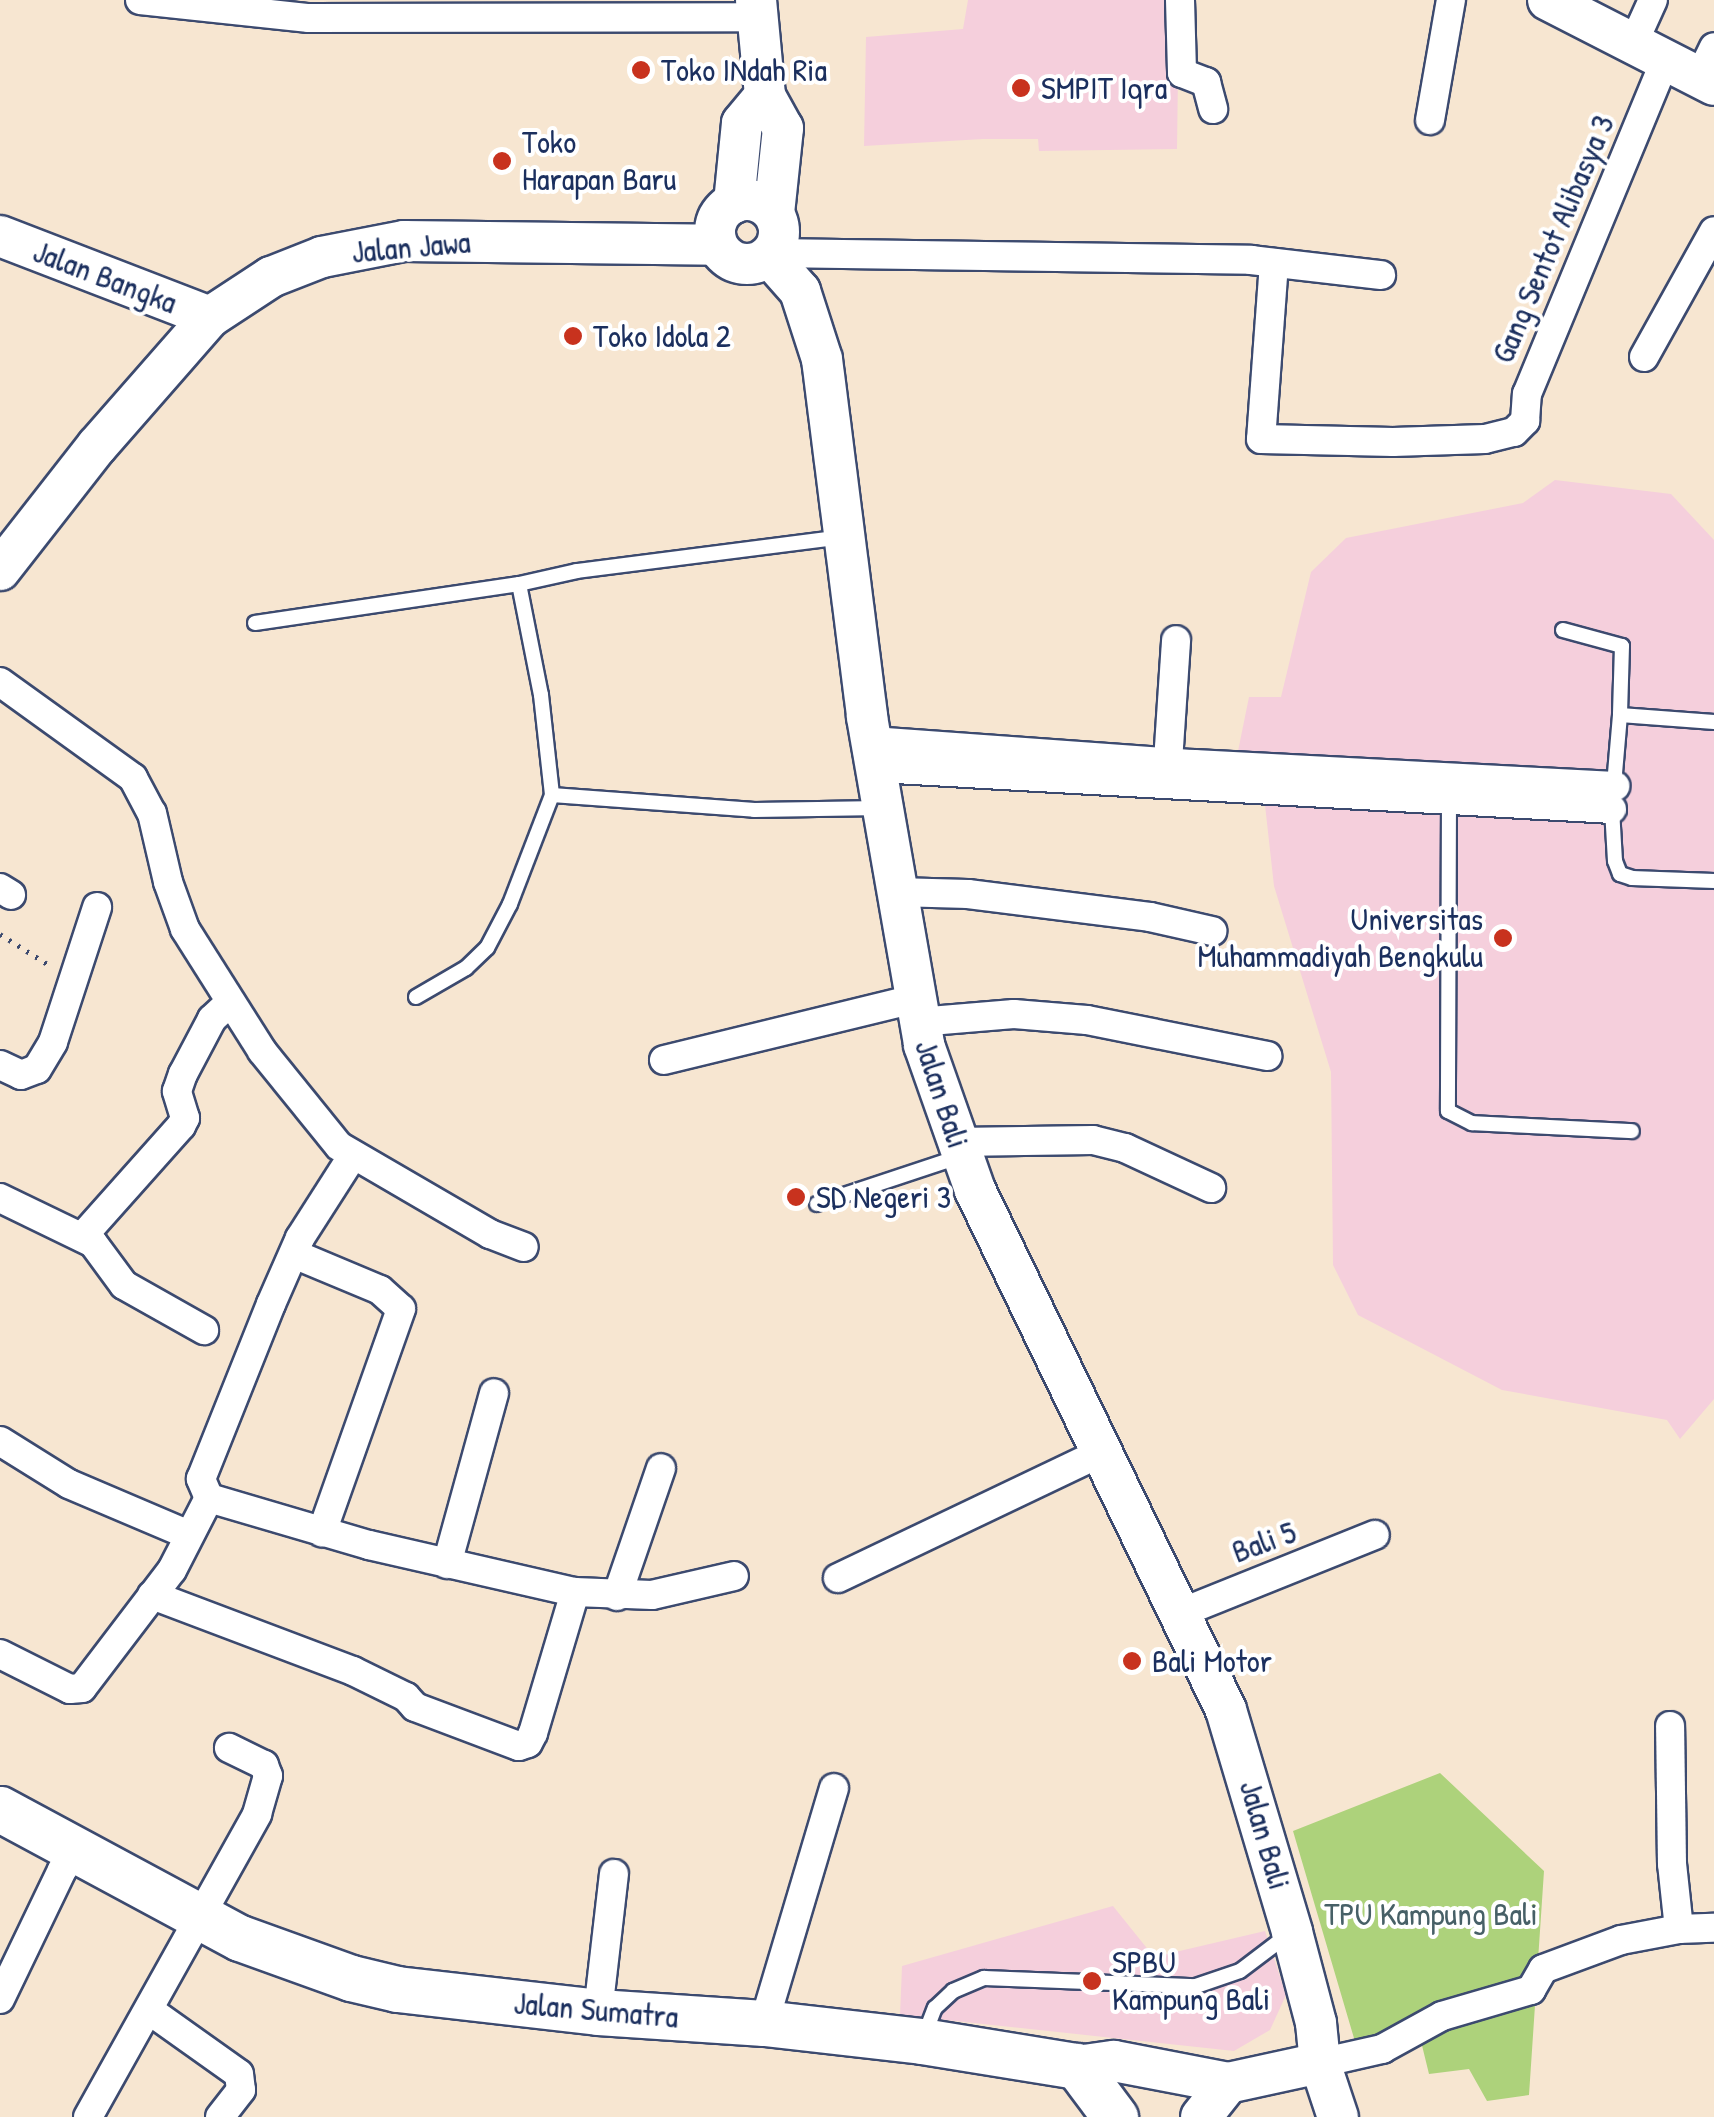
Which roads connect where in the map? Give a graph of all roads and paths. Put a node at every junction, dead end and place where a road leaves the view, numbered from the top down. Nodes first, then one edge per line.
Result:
1 (140, 0) edge
2 (1180, 0) edge
3 (1451, 0) edge
4 (1548, 0) edge
5 (1653, 0) edge
6 (756, 8) edge
7 (1685, 62) edge
8 (765, 96) junction
9 (1213, 109) dead end
10 (1430, 120) dead end
11 (734, 203) junction
12 (1714, 231) edge
13 (0, 236) edge
14 (772, 241) junction
15 (717, 245) junction
16 (1274, 263) junction
17 (1381, 275) dead end
18 (210, 317) junction
19 (1644, 357) dead end
20 (843, 536) junction
21 (0, 570) edge
22 (520, 584) junction
23 (255, 623) dead end
24 (1563, 630) dead end
25 (1176, 640) dead end
26 (0, 682) edge
27 (1620, 714) junction
28 (1714, 722) edge
29 (875, 754) junction
30 (1168, 762) junction
31 (1450, 789) junction
32 (552, 796) junction
33 (1614, 798) junction
34 (884, 808) junction
35 (1714, 881) edge
36 (896, 892) junction
37 (97, 907) dead end
38 (1212, 931) dead end
39 (0, 934) edge
40 (74, 980) junction
41 (416, 997) dead end
42 (223, 1009) junction
43 (916, 1010) junction
44 (1267, 1056) dead end
45 (664, 1060) dead end
46 (0, 1065) edge
47 (1632, 1131) dead end
48 (959, 1149) junction
49 (348, 1162) junction
50 (1211, 1188) dead end
51 (0, 1198) edge
52 (817, 1204) dead end
53 (82, 1237) junction
54 (524, 1247) dead end
55 (294, 1254) junction
56 (204, 1330) dead end
57 (494, 1392) dead end
58 (0, 1440) edge
59 (1102, 1452) junction
60 (660, 1468) dead end
61 (209, 1498) junction
62 (322, 1532) junction
63 (189, 1535) junction
64 (1376, 1535) dead end
65 (447, 1564) junction
66 (734, 1576) dead end
67 (838, 1578) dead end
68 (575, 1592) junction
69 (152, 1595) junction
70 (618, 1596) junction
71 (1178, 1614) junction
72 (0, 1654) edge
73 (1670, 1726) dead end
74 (230, 1748) dead end
75 (834, 1788) dead end
76 (0, 1808) edge
77 (78, 1848) junction
78 (614, 1874) dead end
79 (200, 1918) junction
80 (1714, 1928) edge
81 (1679, 1929) junction
82 (1292, 1932) junction
83 (0, 1999) edge
84 (149, 2010) junction
85 (598, 2012) junction
86 (764, 2023) junction
87 (922, 2041) junction
88 (1320, 2063) junction
89 (1077, 2066) junction
90 (1228, 2083) junction
91 (88, 2117) edge
92 (220, 2117) edge
93 (1115, 2117) edge
94 (1201, 2117) edge
95 (1338, 2117) edge

1 - 6 street
2 - 9 street
3 - 10 street
4 - 7 street
5 - 7 street
6 - 8 street
7 - 16 street, Gang Sentot Alibasya 3
8 - 11 street
8 - 14 street
11 - 14 street
11 - 15 street
12 - 19 street
13 - 18 street, Jalan Bangka
14 - 15 street
14 - 16 street
14 - 20 street, Jalan Bali
15 - 18 street, Jalan Jawa
16 - 17 street
18 - 21 street, Jalan Jawa
20 - 22 lane
20 - 29 street, Jalan Bali
22 - 23 lane
22 - 32 lane
24 - 27 lane
25 - 30 street
26 - 42 street
27 - 28 lane
27 - 33 lane
29 - 30 street
29 - 31 street
29 - 34 street, Jalan Bali
30 - 31 street
31 - 33 street
31 - 47 lane
32 - 34 lane
32 - 41 lane
33 - 35 lane
34 - 36 street, Jalan Bali
36 - 38 street
36 - 43 street, Jalan Bali
37 - 40 street
39 - 40 path
40 - 46 street
42 - 49 street
42 - 53 street
43 - 44 street
43 - 45 street
43 - 48 street, Jalan Bali
48 - 50 street
48 - 52 lane
48 - 59 street, Jalan Bali
49 - 54 street
49 - 55 street
51 - 53 street
53 - 56 street
55 - 61 street
55 - 62 street
57 - 65 street
58 - 63 street
59 - 67 street
59 - 71 street, Jalan Bali
60 - 70 street
61 - 62 street
61 - 63 street
62 - 65 street
63 - 69 street
64 - 71 street, Bali 5
65 - 68 street
66 - 70 street
68 - 69 street
68 - 70 street
69 - 72 street
71 - 82 street, Jalan Bali
73 - 81 street
74 - 79 street
75 - 86 street
76 - 77 main road, Jalan Sumatra
77 - 79 main road, Jalan Sumatra
77 - 83 street
78 - 85 street
79 - 84 street
79 - 85 main road, Jalan Sumatra
80 - 81 street
81 - 88 street
82 - 87 lane
82 - 88 street, Jalan Bali
84 - 91 street
84 - 92 street
85 - 86 main road, Jalan Sumatra
86 - 87 main road, Jalan Sumatra
87 - 89 main road, Jalan Sumatra
88 - 90 street
88 - 95 street, Jalan Bali
89 - 90 street, Jalan Sumatra
89 - 93 main road
90 - 94 street

